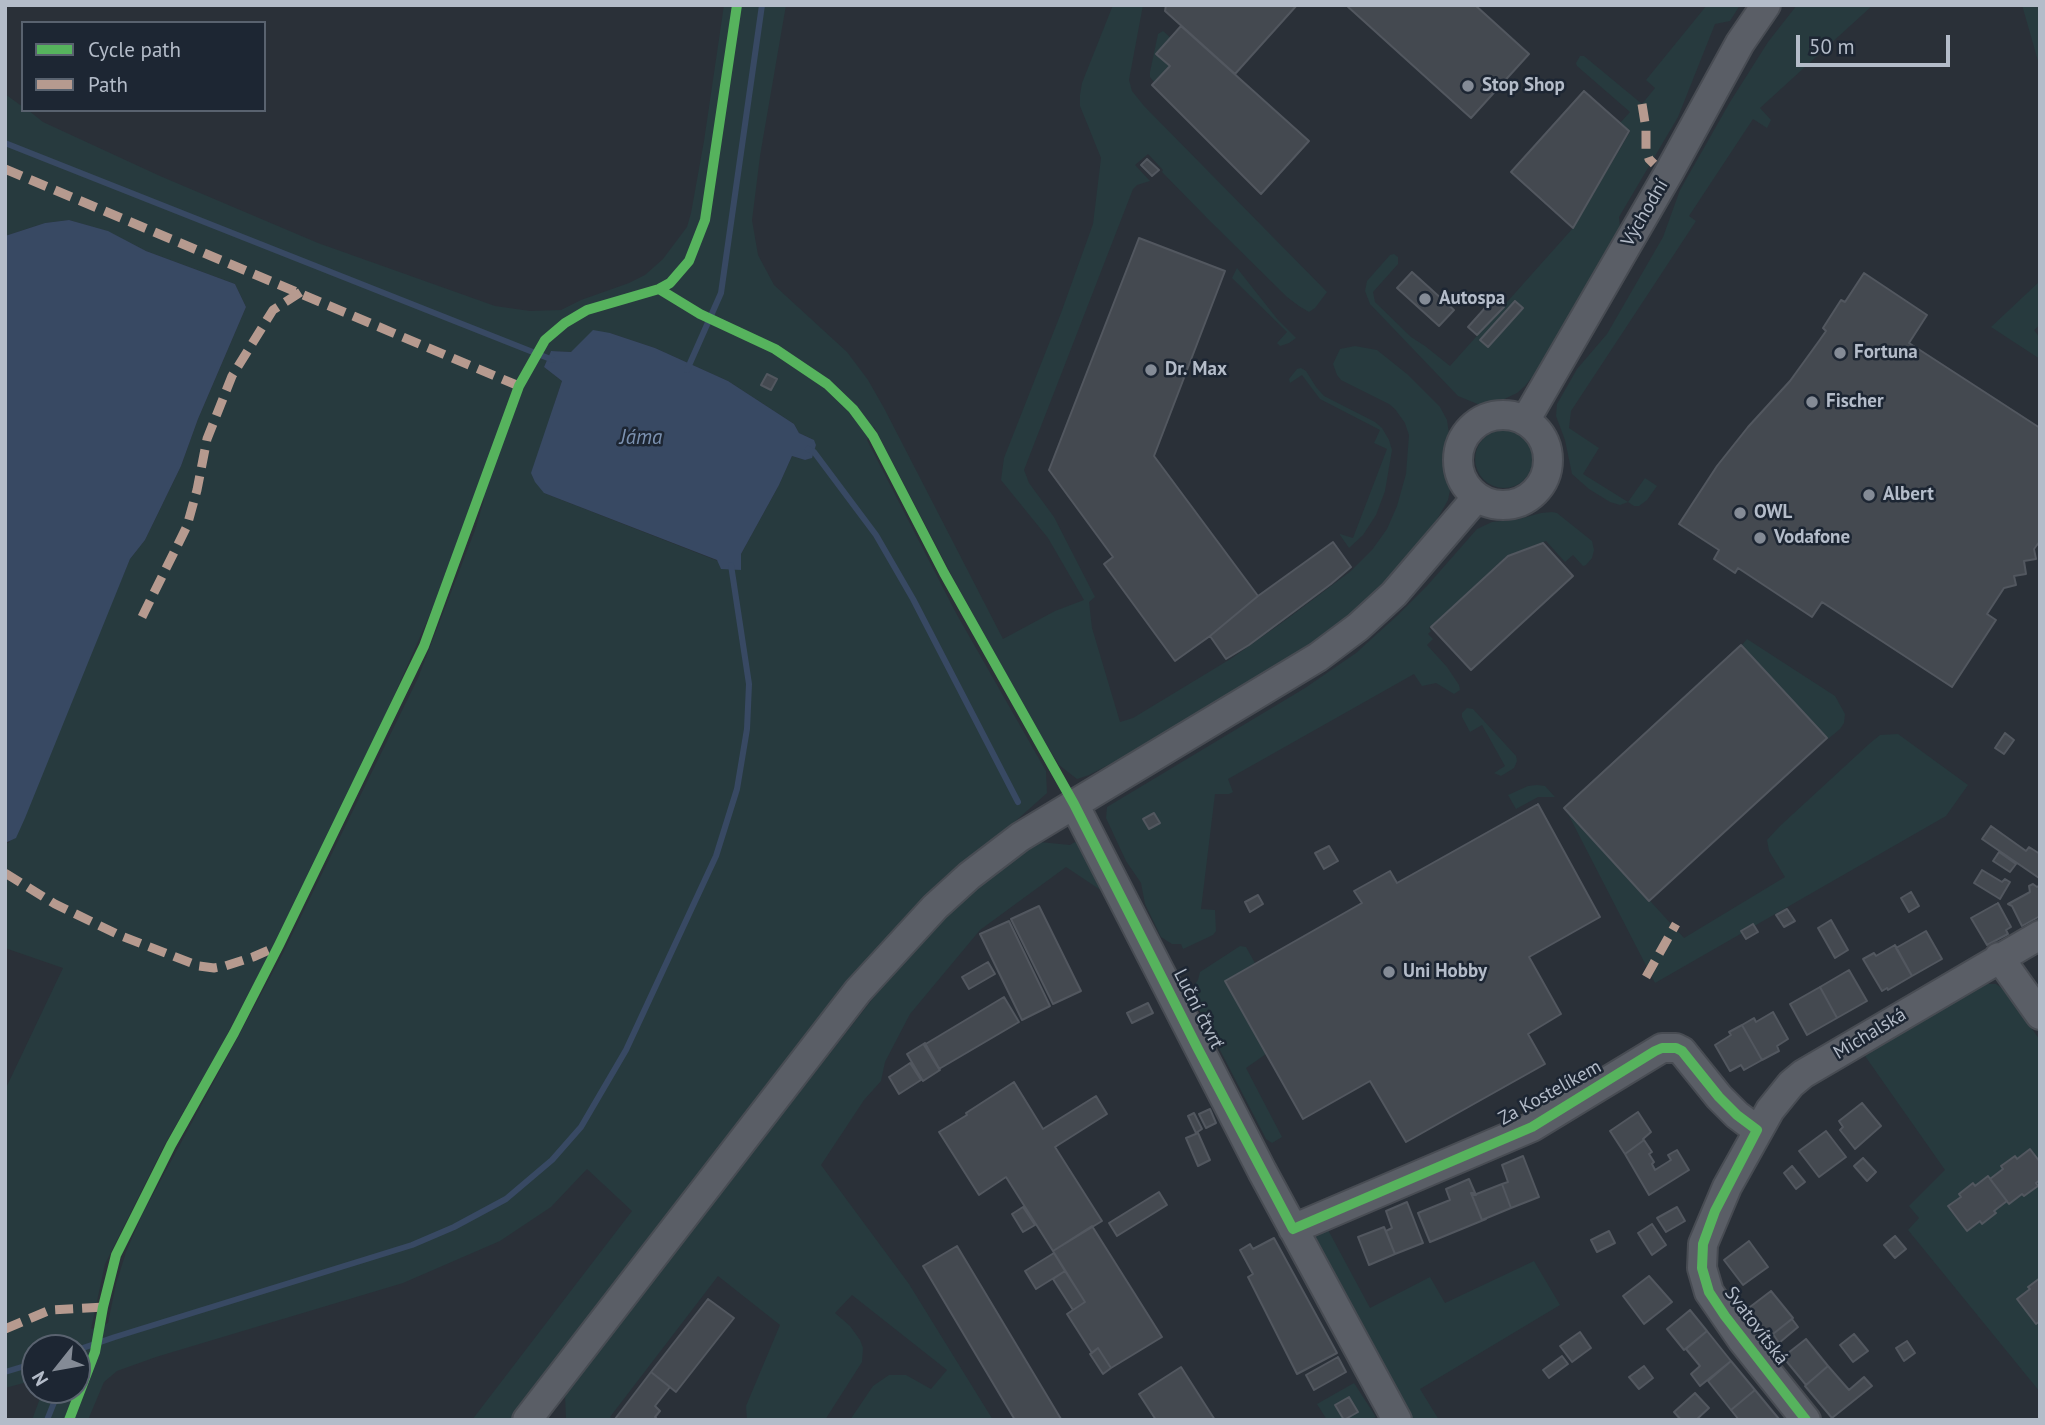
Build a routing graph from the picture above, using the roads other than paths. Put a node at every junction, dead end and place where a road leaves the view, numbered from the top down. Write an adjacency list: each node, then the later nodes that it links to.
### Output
1 (1766, 5): 2 (street, Východní)
2 (1525, 421): 3 (street); 3 (street)
3 (1478, 497): 4 (street)
4 (1074, 804): 9 (street, Luční čtvrť); 10 (street)
5 (2040, 935): 6 (street, Michalská)
6 (1999, 957): 7 (street); 8 (street, Michalská)
7 (2040, 1015)
8 (1758, 1130): 9 (street, Za Kostelíkem); 12 (street, Svatovítská)
9 (1293, 1229): 11 (street, Luční čtvrť)
10 (527, 1420)
11 (1397, 1420)
12 (1806, 1420)

